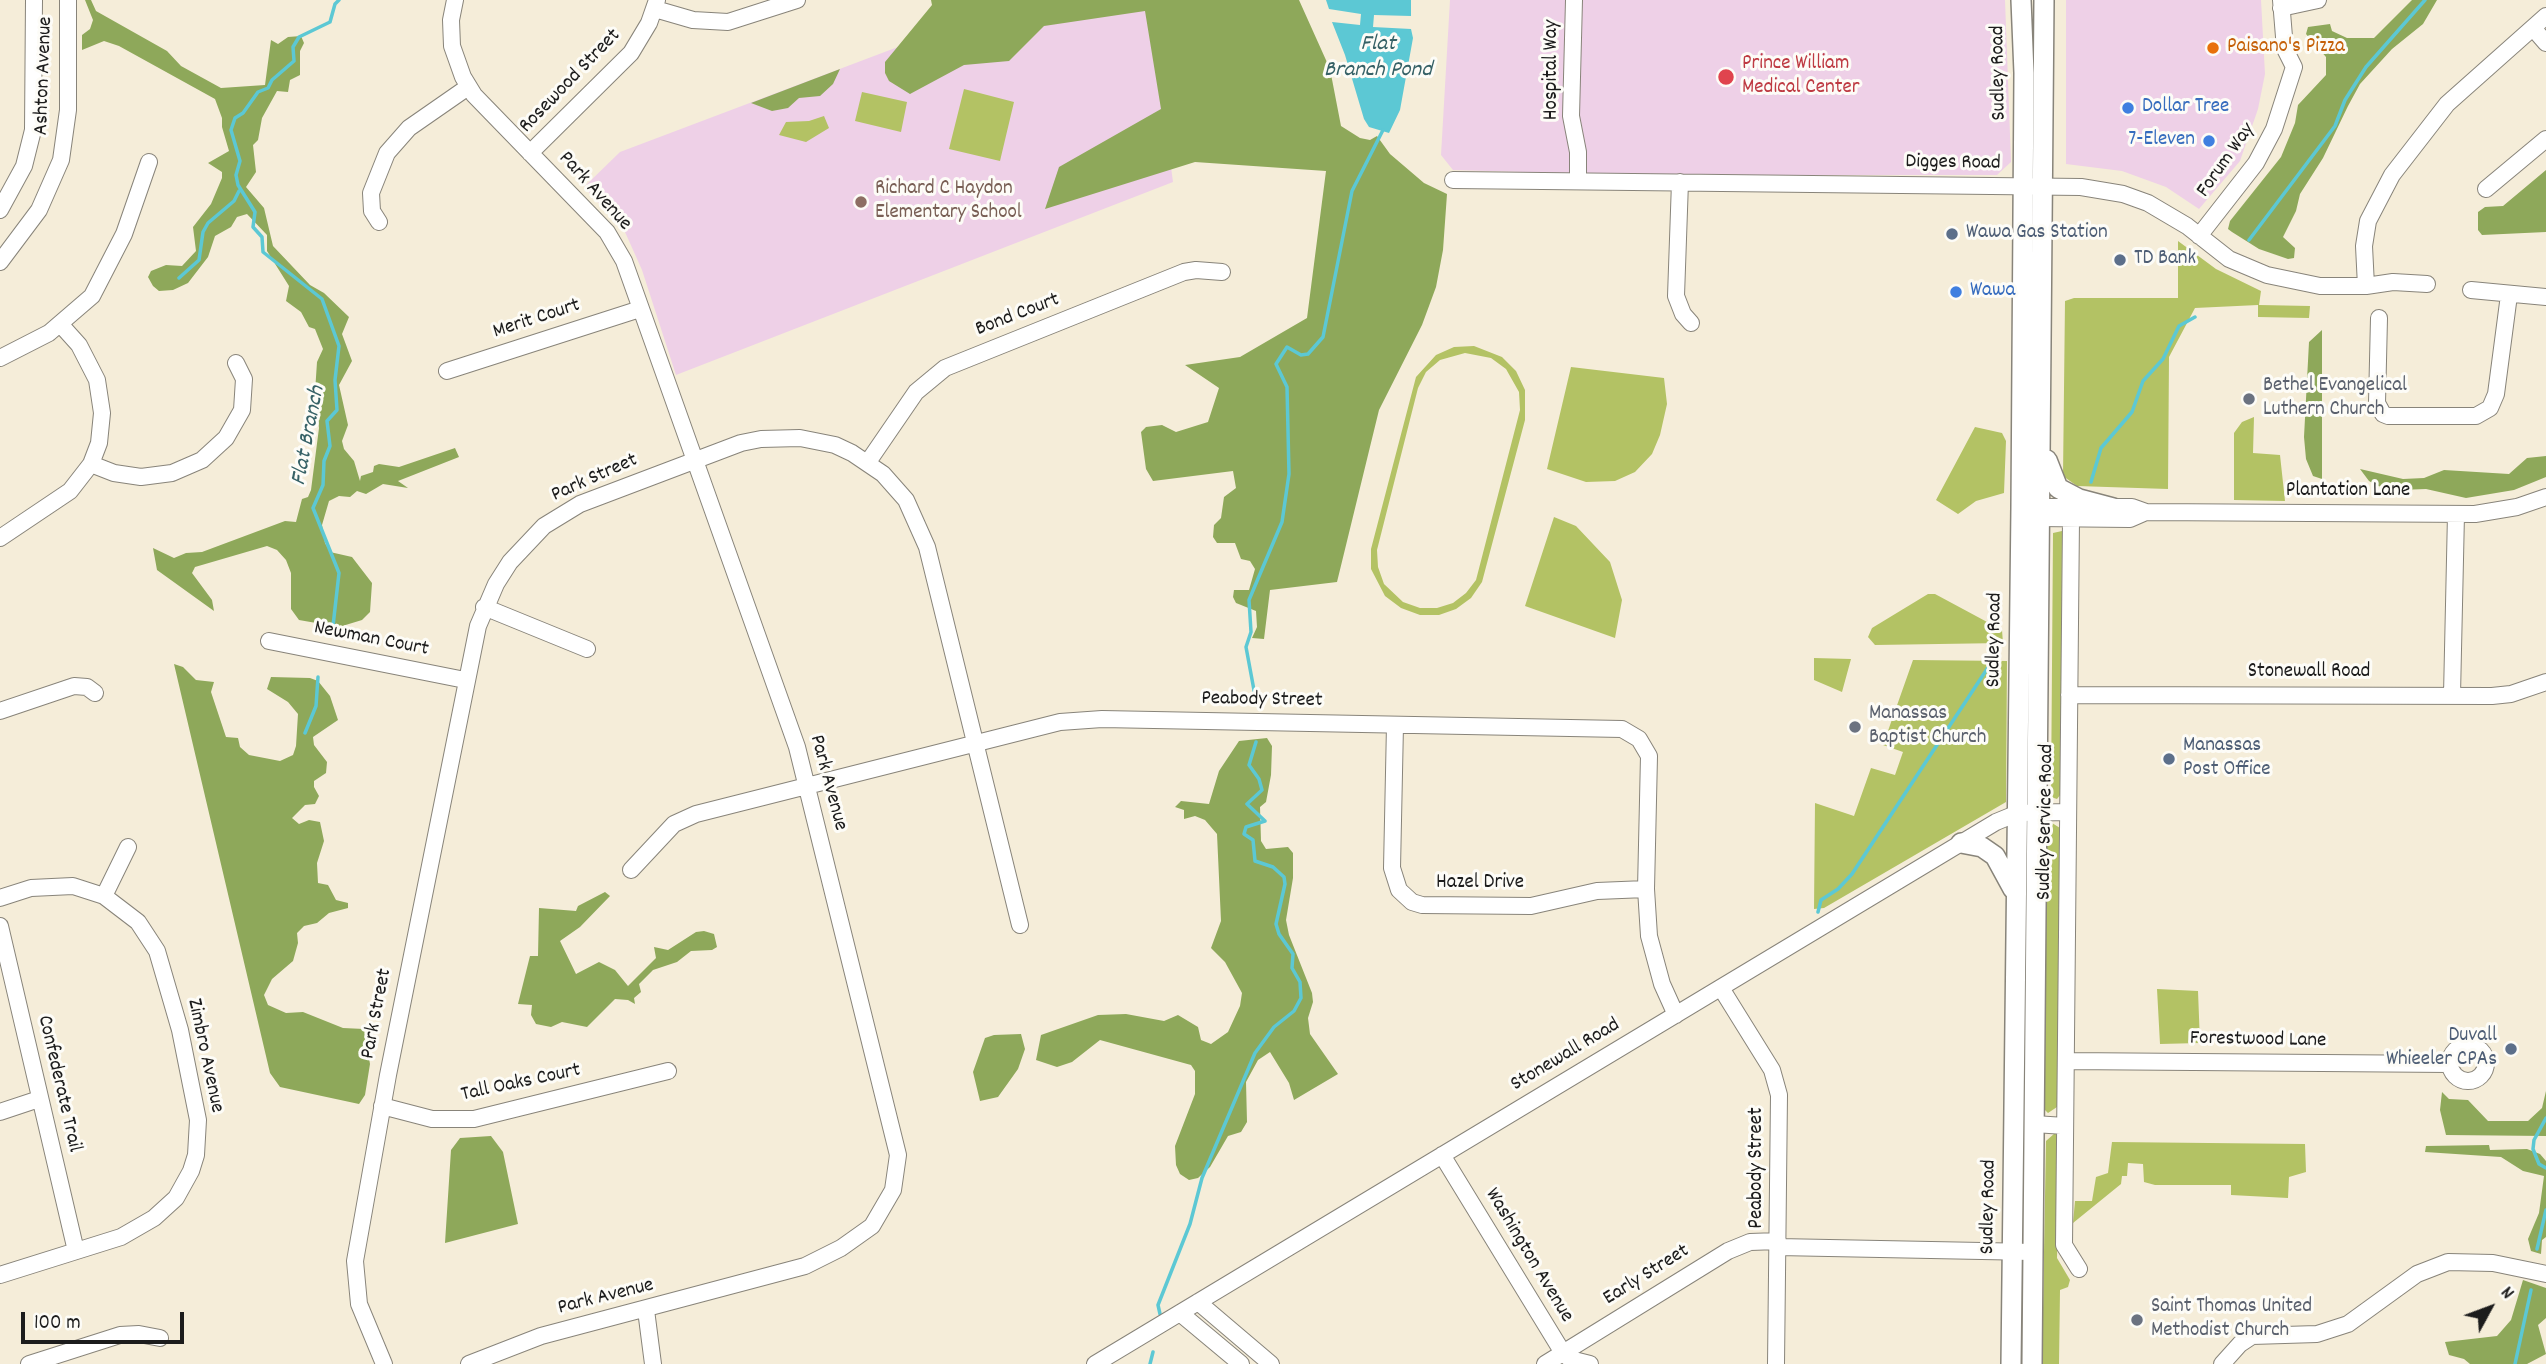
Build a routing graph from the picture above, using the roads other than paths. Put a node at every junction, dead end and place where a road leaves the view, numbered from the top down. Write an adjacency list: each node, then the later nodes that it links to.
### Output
1 (34, 0): 24 (street, Ashton Avenue)
2 (68, 0): 27 (street, Ashton Avenue)
3 (455, 0): 14 (street, Park Avenue)
4 (797, 0): 9 (street)
5 (1574, 0): 19 (street, Hospital Way)
6 (2021, 0): 21 (main road, Sudley Road)
7 (2044, 0): 22 (main road, Sudley Road)
8 (2318, 0): 10 (street)
9 (656, 4): 16 (street, Rosewood Street)
10 (2281, 4): 26 (street, Forum Way)
11 (2546, 16): 12 (street)
12 (2533, 28): 13 (street); 30 (street)
13 (2546, 43)
14 (468, 87): 16 (street, Park Avenue); 25 (street)
15 (2546, 139): 23 (street)
16 (530, 153): 34 (street, Park Avenue)
17 (149, 162): 37 (street)
18 (1453, 180): 19 (street, Digges Road)
19 (1578, 181): 20 (street, Digges Road)
20 (1681, 183): 21 (street, Digges Road); 36 (street)
21 (2023, 186): 22 (street, Digges Road); 48 (main road, Sudley Road)
22 (2044, 186): 26 (street, Digges Road); 41 (main road, Sudley Road)
23 (2486, 189)
24 (0, 210)
25 (379, 222)
26 (2199, 236): 30 (street, Digges Road)
27 (0, 262)
28 (1222, 272): 43 (street, Bond Court)
29 (2427, 284): 30 (street, Digges Road)
30 (2366, 286)
31 (2471, 290): 32 (street)
32 (2509, 295): 33 (street); 35 (street)
33 (2546, 297)
34 (640, 309): 40 (street, Merit Court); 42 (street, Park Avenue)
35 (2379, 318)
36 (1691, 323)
37 (61, 325): 38 (street); 44 (street)
38 (0, 358)
39 (236, 363): 44 (street)
40 (447, 371)
41 (2042, 438): 46 (main road); 48 (main road, Sudley Road)
42 (695, 460): 43 (street, Park Street); 52 (street, Park Street); 63 (street, Park Avenue)
43 (868, 462): 62 (street, Park Street)
44 (91, 464): 51 (street)
45 (2546, 497): 49 (street, Plantation Lane)
46 (2113, 508): 47 (street, Plantation Lane); 48 (street, Plantation Lane)
47 (2146, 512): 49 (street, Plantation Lane); 50 (street, Plantation Lane)
48 (2031, 513): 50 (street, Plantation Lane); 64 (main road, Sudley Road); 66 (main road, Sudley Road)
49 (2456, 514): 59 (street)
50 (2071, 519): 58 (street, Sudley Service Road)
51 (0, 538)
52 (484, 607): 54 (street); 55 (street, Park Street)
53 (269, 641): 55 (street, Newman Court)
54 (587, 649)
55 (465, 680): 82 (street, Park Street)
56 (2546, 682): 59 (street, Stonewall Road)
57 (95, 693): 60 (street)
58 (2069, 695): 59 (street, Stonewall Road); 65 (street, Sudley Service Road)
59 (2452, 695)
60 (0, 711)
61 (1395, 725): 62 (street, Peabody Street); 70 (street, Peabody Street); 70 (street, Hazel Drive)
62 (975, 743): 63 (street, Peabody Street); 74 (street, Park Street)
63 (807, 786): 69 (street, Peabody Street); 95 (street, Park Avenue)
64 (2038, 811): 65 (street, Stonewall Road); 66 (street, Stonewall Road); 84 (main road, Sudley Road)
65 (2068, 812): 78 (street, Sudley Service Road)
66 (2018, 813): 67 (street, Stonewall Road); 73 (main road, Sudley Road)
67 (1961, 843): 73 (main road); 76 (street, Stonewall Road)
68 (128, 847): 71 (street)
69 (631, 870)
70 (1646, 889): 77 (street, Peabody Street)
71 (104, 896): 72 (street, Zimbro Avenue); 88 (street, Zimbro Avenue)
72 (0, 898)
73 (2016, 903): 89 (main road, Sudley Road)
74 (1020, 925)
75 (0, 926): 81 (street, Confederate Trail)
76 (1721, 988): 77 (street, Stonewall Road); 87 (street, Peabody Street)
77 (1676, 1014): 86 (street, Stonewall Road)
78 (2066, 1061): 79 (street, Forestwood Lane); 85 (street, Sudley Service Road)
79 (2450, 1063)
80 (668, 1071): 82 (street, Tall Oaks Court)
81 (39, 1099): 83 (street); 88 (street, Confederate Trail)
82 (382, 1106): 102 (street, Park Street)
83 (0, 1112)
84 (2034, 1125): 85 (street); 90 (main road, Sudley Road)
85 (2065, 1126): 91 (street, Sudley Service Road)
86 (1442, 1155): 94 (street, Stonewall Road); 99 (street, Washington Avenue)
87 (1778, 1244): 89 (street, Early Street); 99 (street, Early Street); 109 (street, Peabody Street)
88 (76, 1251): 93 (street, Zimbro Avenue)
89 (2012, 1251): 90 (street, Early Street); 110 (main road, Sudley Road)
90 (2033, 1252): 111 (main road, Sudley Road)
91 (2079, 1269)
92 (2546, 1274): 98 (street)
93 (0, 1275)
94 (1198, 1302): 96 (street, Stonewall Road); 106 (street)
95 (646, 1310): 103 (street, Park Avenue); 104 (street)
96 (1180, 1313): 100 (street, Stonewall Road); 105 (street)
97 (160, 1338): 101 (street)
98 (2240, 1343): 112 (street); 113 (street)
99 (1563, 1353): 107 (street, Early Street); 108 (street, Washington Avenue)
100 (1104, 1362)
101 (29, 1364)
102 (384, 1364)
103 (469, 1364)
104 (653, 1364)
105 (1241, 1364)
106 (1271, 1364)
107 (1545, 1364)
108 (1590, 1364)
109 (1776, 1364)
110 (2011, 1364)
111 (2032, 1364)
112 (2222, 1364)
113 (2239, 1364)

